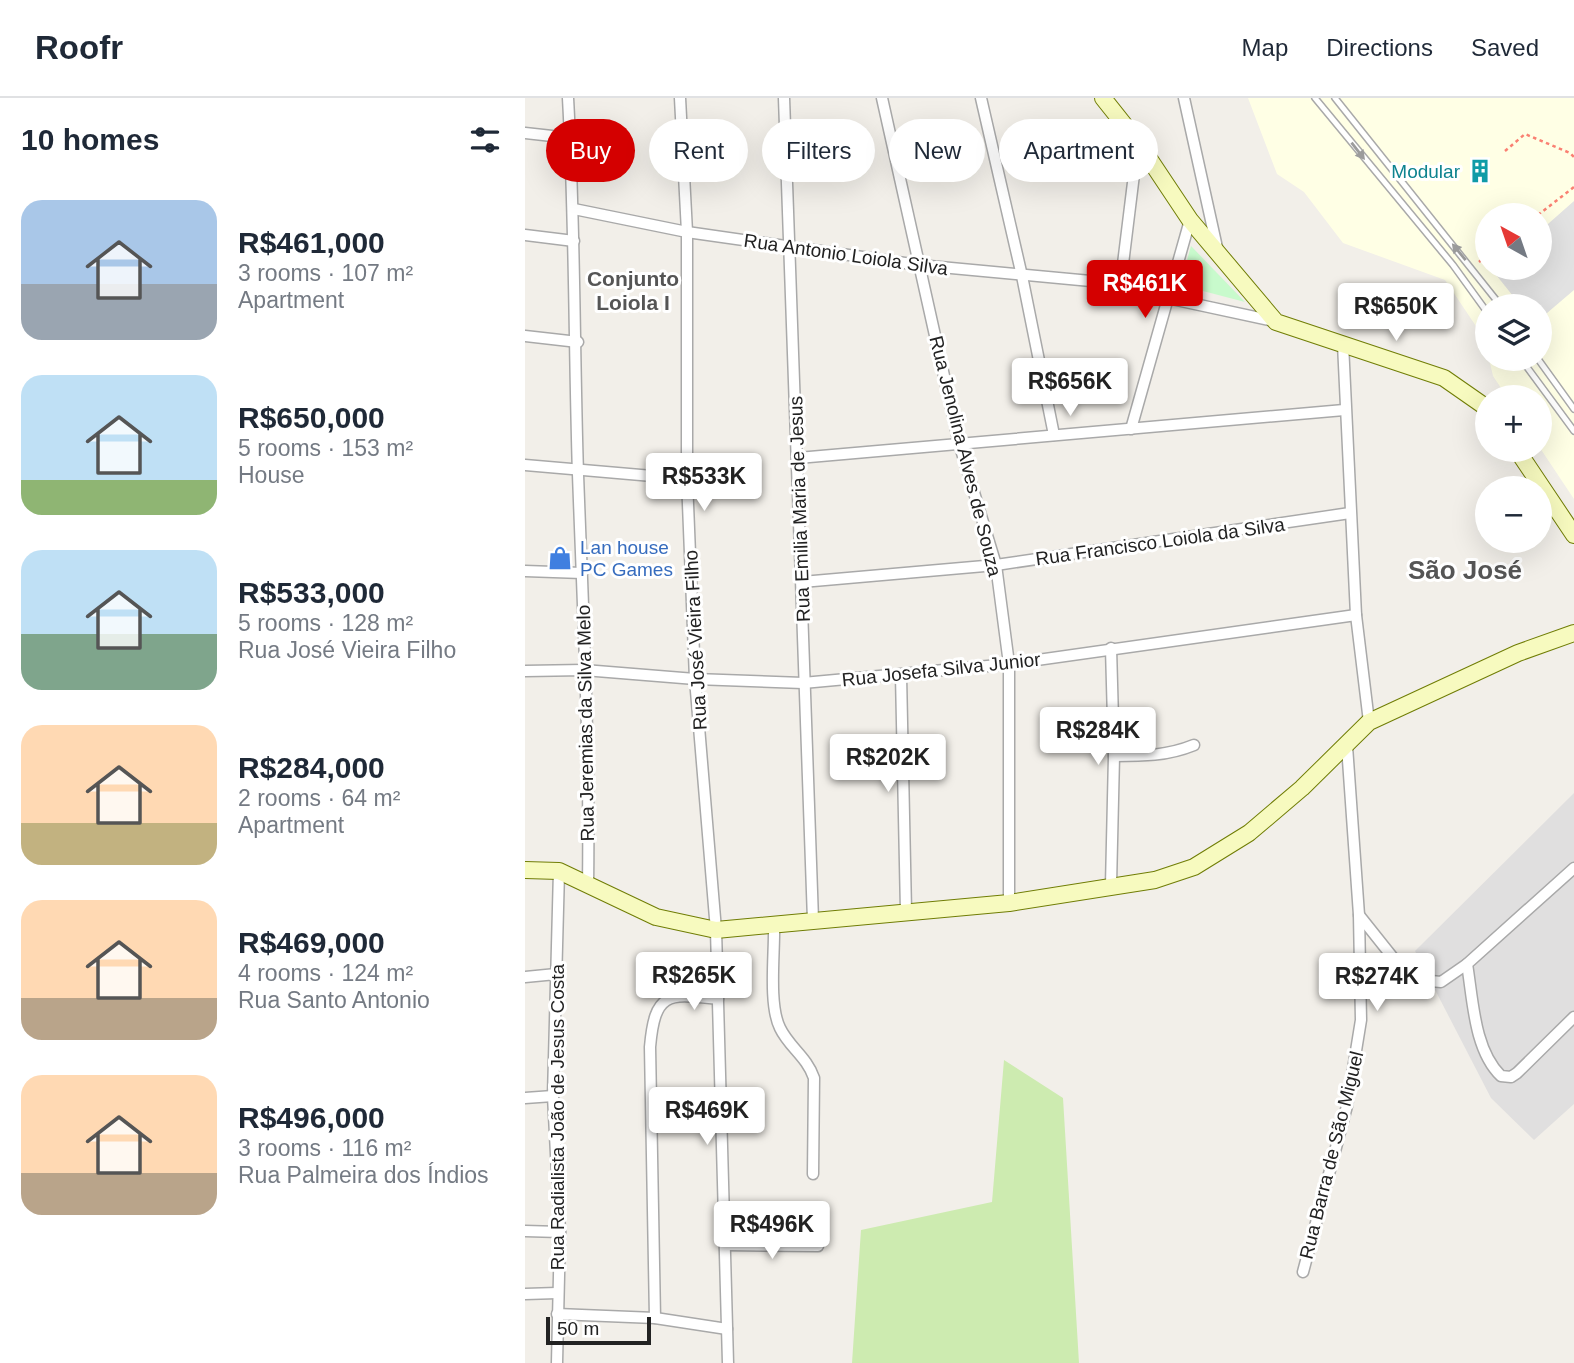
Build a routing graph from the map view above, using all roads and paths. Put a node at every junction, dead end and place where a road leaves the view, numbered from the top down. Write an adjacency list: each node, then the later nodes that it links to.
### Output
1 (568, 98): 10 (street, Rua Jeremias da Silva Melo)
2 (680, 98): 23 (street, Rua José Vieira Filho)
3 (784, 98): 26 (street, Rua Emilia Maria de Jesus)
4 (881, 98): 28 (street, Rua Jenolina Alves de Souza)
5 (981, 98): 29 (street)
6 (1103, 98): 11 (street)
7 (1184, 98): 27 (street)
8 (1315, 98): 31 (lane, one-way to 31)
9 (1335, 98): 30 (lane, one-way to 9)
10 (569, 119)
11 (1120, 119)
12 (525, 133): 13 (street)
13 (546, 135)
14 (1505, 151): 15 (path)
15 (1574, 157)
16 (1158, 171): 22 (street)
17 (572, 182): 21 (street, Rua Jeremias da Silva Melo)
18 (1133, 182): 29 (street, Rua Antonio Loiola Silva)
19 (1574, 187): 20 (path)
20 (1552, 204)
21 (574, 209): 23 (street, Rua Antonio Loiola Silva); 25 (street, Rua Jeremias da Silva Melo)
22 (1191, 220): 27 (street); 32 (street)
23 (687, 232): 26 (street, Rua Antonio Loiola Silva); 50 (street, Rua José Vieira Filho)
24 (525, 235): 25 (street)
25 (574, 241): 35 (street, Rua Jeremias da Silva Melo)
26 (791, 246): 28 (street, Rua Antonio Loiola Silva); 46 (street, Rua Emilia Maria de Jesus)
27 (1219, 254): 33 (street)
28 (919, 265): 29 (street, Rua Antonio Loiola Silva); 45 (street, Rua Jenolina Alves de Souza)
29 (1022, 276): 44 (street)
30 (1491, 294)
31 (1475, 295)
32 (1167, 298): 33 (street); 42 (street)
33 (1276, 322): 36 (street)
34 (525, 336): 35 (street)
35 (578, 342): 49 (street, Rua Jeremias da Silva Melo)
36 (1343, 344): 39 (street); 41 (street)
37 (1530, 371): 43 (lane)
38 (1547, 371): 40 (lane)
39 (1475, 400)
40 (1574, 409)
41 (1344, 410): 42 (street); 51 (street)
42 (1131, 429): 44 (street)
43 (1574, 431)
44 (1054, 435): 45 (street)
45 (959, 443): 46 (street); 53 (street, Rua Jenolina Alves de Souza)
46 (798, 458): 56 (street, Rua Emilia Maria de Jesus)
47 (1525, 462): 52 (street)
48 (525, 465): 49 (street)
49 (578, 470): 50 (street); 55 (street, Rua Jeremias da Silva Melo)
50 (687, 480): 64 (street, Rua José Vieira Filho)
51 (1350, 513): 53 (street, Rua Francisco Loiola da Silva); 57 (street)
52 (1574, 535)
53 (996, 565): 56 (street, Rua Francisco Loiola da Silva); 60 (street, Rua Jenolina Alves de Souza)
54 (525, 571): 55 (street)
55 (582, 573): 61 (street, Rua Jeremias da Silva Melo)
56 (802, 582): 65 (street, Rua Emilia Maria de Jesus)
57 (1356, 615): 59 (street, Rua Josefa Silva Junior); 66 (street)
58 (1574, 633): 66 (street)
59 (1111, 648): 60 (street, Rua Josefa Silva Junior); 69 (street)
60 (1009, 664): 63 (street, Rua Josefa Silva Junior); 75 (street, Rua Jenolina Alves de Souza)
61 (584, 670): 62 (street, Rua Josefa Silva Junior); 64 (street, Rua Josefa Silva Junior); 74 (street, Rua Jeremias da Silva Melo)
62 (525, 671)
63 (901, 676): 65 (street, Rua Josefa Silva Junior); 76 (street)
64 (695, 679): 65 (street, Rua Josefa Silva Junior); 80 (street, Rua José Vieira Filho)
65 (803, 683): 78 (street, Rua Emilia Maria de Jesus)
66 (1369, 722): 68 (street)
67 (1194, 745): 69 (street)
68 (1347, 746): 73 (street); 77 (street, Rua Barra de São Miguel)
69 (1114, 756): 73 (street)
70 (1574, 868): 81 (street)
71 (525, 870): 72 (street)
72 (559, 871): 74 (street); 82 (street, Rua Radialista João de Jesus Costa)
73 (1111, 885): 75 (street)
74 (588, 887): 80 (street)
75 (1009, 903): 76 (street)
76 (906, 911): 78 (street)
77 (1359, 915): 81 (street); 93 (street, Rua Barra de São Miguel)
78 (813, 920): 79 (street)
79 (774, 924): 80 (street); 88 (street)
80 (716, 930): 84 (street, Rua José Vieira Filho)
81 (1467, 964): 85 (street)
82 (556, 974): 83 (street); 86 (street, Rua Radialista João de Jesus Costa)
83 (525, 977)
84 (719, 999): 91 (street, Rua José Vieira Filho); 97 (street)
85 (1574, 1017)
86 (553, 1096): 87 (street); 90 (street, Rua Radialista João de Jesus Costa)
87 (525, 1098)
88 (813, 1174)
89 (525, 1231): 90 (street)
90 (561, 1232): 94 (street, Rua Radialista João de Jesus Costa)
91 (725, 1245): 92 (street); 98 (street, Rua José Vieira Filho)
92 (818, 1246)
93 (1303, 1272)
94 (557, 1293): 95 (street); 96 (street, Rua Radialista João de Jesus Costa)
95 (525, 1294)
96 (557, 1314): 97 (street); 99 (street, Rua Radialista João de Jesus Costa)
97 (655, 1318): 98 (street)
98 (727, 1329): 100 (street, Rua José Vieira Filho)
99 (557, 1363)
100 (728, 1363)

